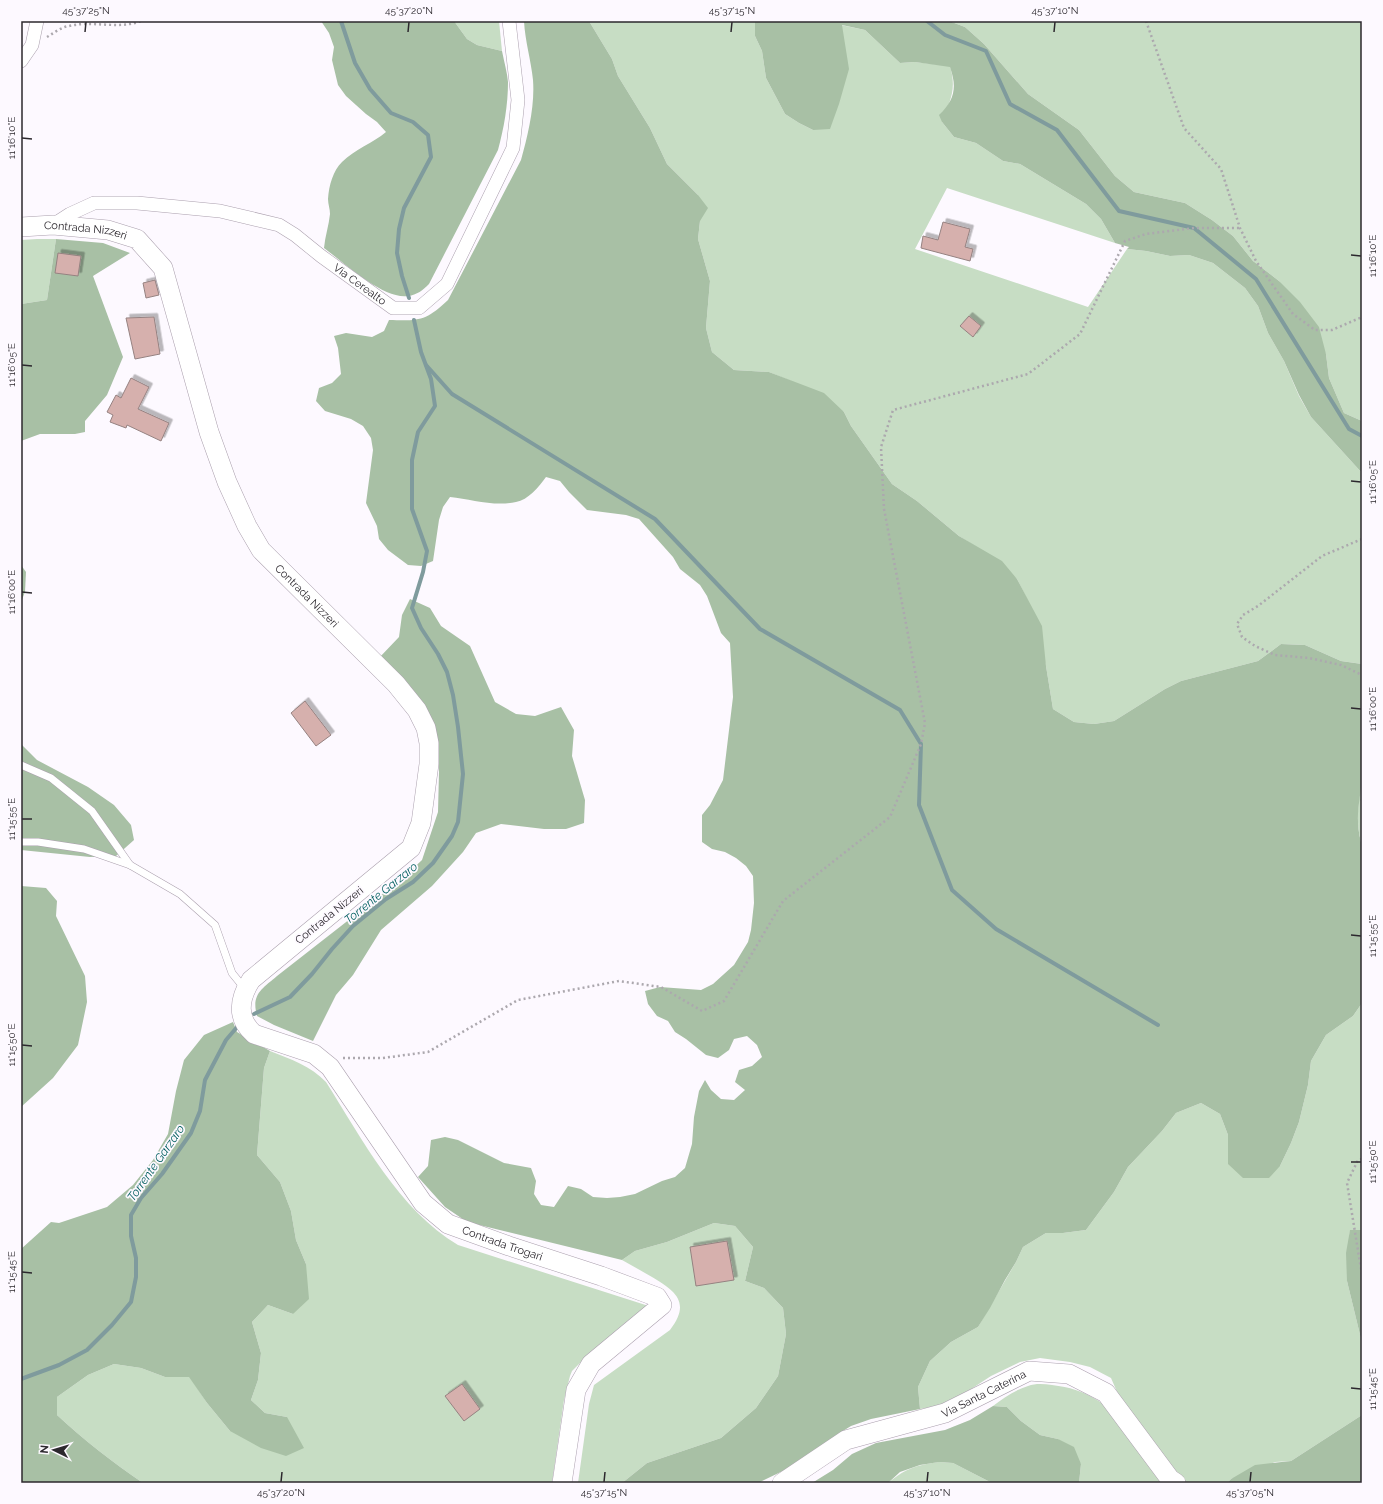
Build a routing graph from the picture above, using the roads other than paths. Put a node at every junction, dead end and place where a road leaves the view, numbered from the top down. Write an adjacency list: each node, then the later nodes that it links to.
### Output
1 (37, 21): 3 (street)
2 (509, 21): 4 (street, Via Cerealto)
3 (21, 61)
4 (53, 226): 5 (street, Contrada Nizzeri); 9 (street, Contrada Nizzeri)
5 (21, 227)
6 (21, 765): 8 (lane)
7 (21, 842): 8 (lane)
8 (130, 865): 9 (lane)
9 (245, 989): 10 (street, Contrada Trogari)
10 (562, 1483)
11 (782, 1483): 12 (street, Via Santa Caterina)
12 (1176, 1483)

